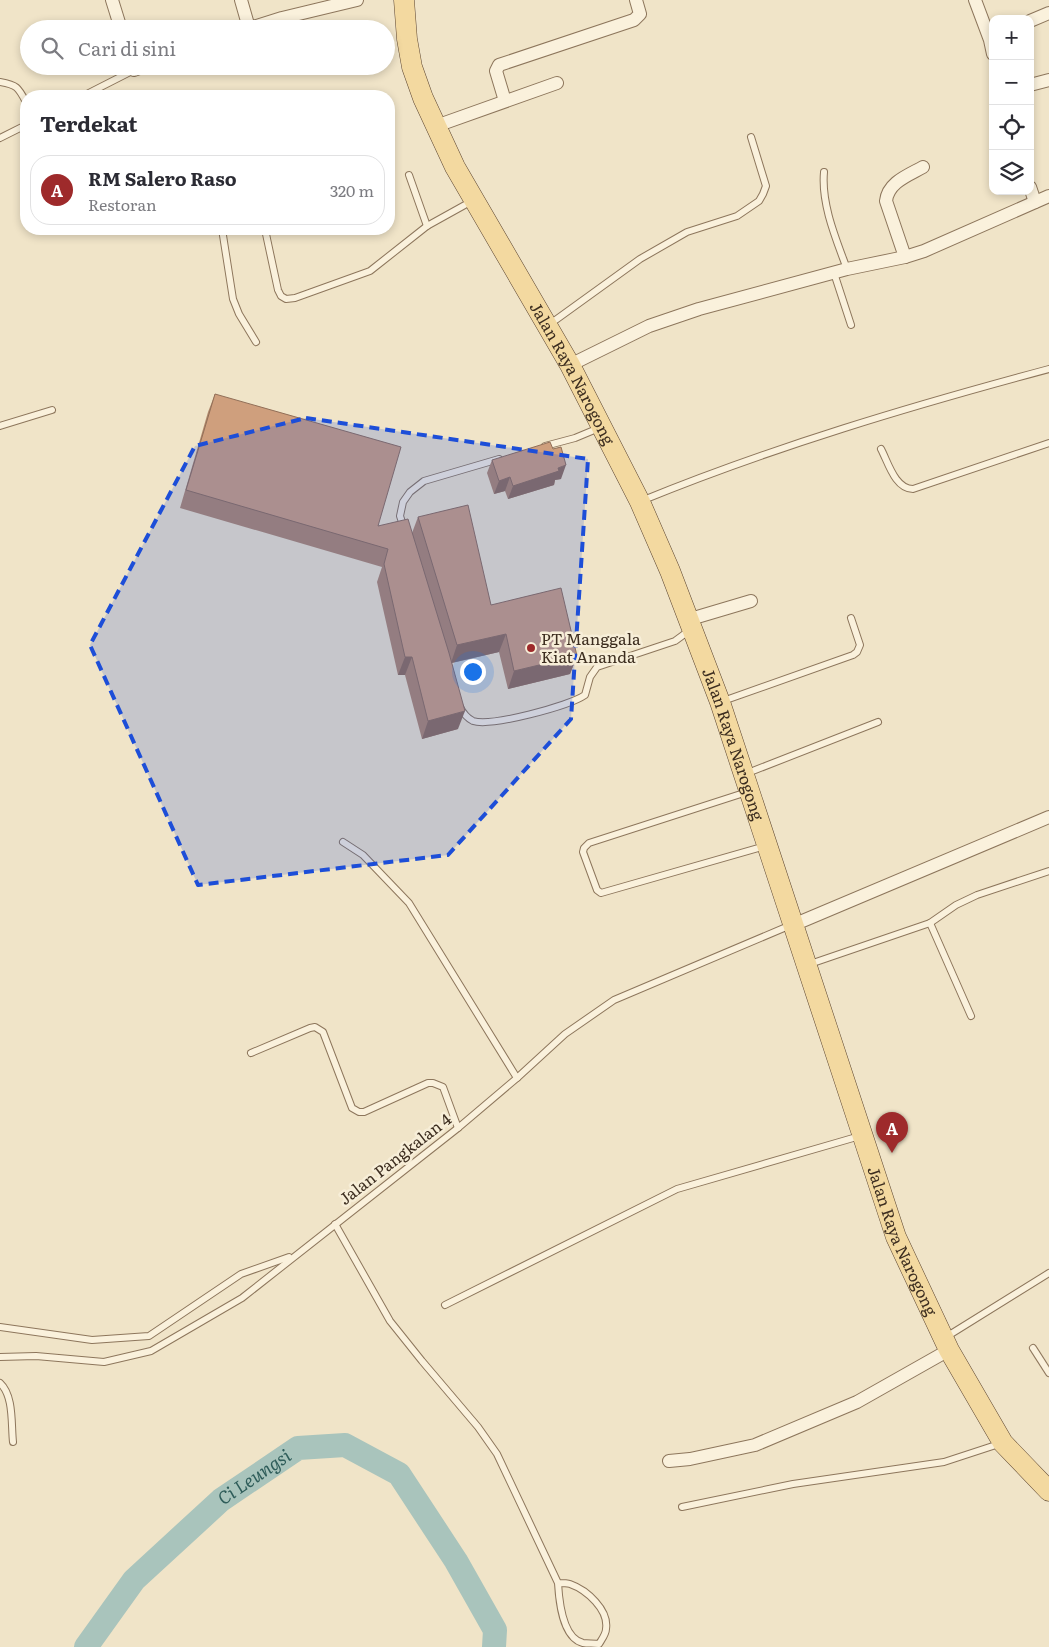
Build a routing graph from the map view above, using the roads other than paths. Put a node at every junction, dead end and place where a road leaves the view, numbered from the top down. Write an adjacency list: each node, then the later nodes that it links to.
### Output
1 (112, 0): 9 (street)
2 (241, 0): 10 (street)
3 (357, 0): 11 (street)
4 (404, 0): 21 (main road, Jalan Raya Narogong)
5 (636, 0): 20 (street)
6 (975, 0): 12 (street)
7 (1049, 13): 8 (street)
8 (1034, 19)
9 (118, 20)
10 (246, 20)
11 (279, 20)
12 (989, 32)
13 (124, 75): 18 (lane)
14 (1049, 80): 17 (street)
15 (0, 82): 19 (lane)
16 (557, 83): 20 (street)
17 (1034, 84)
18 (95, 90)
19 (20, 92)
20 (505, 102): 21 (street)
21 (436, 126): 30 (main road, Jalan Raya Narogong)
22 (20, 127): 24 (lane)
23 (752, 137): 38 (lane)
24 (0, 138)
25 (924, 167): 35 (street)
26 (824, 172): 36 (lane)
27 (409, 175): 32 (lane)
28 (1033, 195): 31 (street)
29 (1049, 196): 31 (street)
30 (473, 200): 32 (lane); 38 (main road, Jalan Raya Narogong)
31 (1035, 202): 35 (street)
32 (427, 226): 34 (lane)
33 (223, 235): 39 (lane)
34 (266, 235)
35 (905, 257): 36 (street)
36 (840, 271): 37 (lane); 40 (street)
37 (851, 325)
38 (548, 326): 40 (main road, Jalan Raya Narogong)
39 (256, 342)
40 (570, 365): 44 (main road, Jalan Raya Narogong)
41 (1049, 369): 49 (lane)
42 (52, 410): 43 (lane)
43 (0, 426)
44 (602, 426): 46 (lane); 49 (main road, Jalan Raya Narogong)
45 (1049, 443): 47 (lane)
46 (539, 448)
47 (881, 449)
48 (503, 458): 50 (lane)
49 (640, 502): 53 (main road, Jalan Raya Narogong)
50 (406, 535)
51 (751, 601): 53 (street)
52 (851, 618): 55 (lane)
53 (690, 625): 54 (lane); 55 (main road, Jalan Raya Narogong)
54 (456, 697)
55 (720, 702): 57 (main road, Jalan Raya Narogong)
56 (878, 722): 57 (lane)
57 (746, 783): 60 (main road, Jalan Raya Narogong); 60 (lane)
58 (1049, 817): 63 (street)
59 (343, 842): 67 (lane)
60 (767, 846): 63 (main road, Jalan Raya Narogong)
61 (1049, 871): 62 (lane)
62 (930, 923): 64 (lane); 65 (lane)
63 (792, 925): 64 (main road, Jalan Raya Narogong); 67 (lane, Jalan Pangkalan 4)
64 (806, 965): 69 (main road, Jalan Raya Narogong)
65 (971, 1016)
66 (251, 1053): 68 (lane)
67 (517, 1078): 68 (lane, Jalan Pangkalan 4)
68 (458, 1128): 70 (lane, Jalan Pangkalan 4)
69 (861, 1135): 73 (lane); 75 (main road, Jalan Raya Narogong)
70 (336, 1224): 71 (lane, Jalan Pangkalan 4); 85 (lane)
71 (295, 1255): 74 (lane); 77 (lane, Jalan Pangkalan 4)
72 (1049, 1273): 75 (lane)
73 (445, 1305)
74 (0, 1327)
75 (946, 1344): 81 (main road, Jalan Raya Narogong); 82 (street)
76 (1033, 1348): 78 (lane)
77 (0, 1357)
78 (1049, 1373)
79 (0, 1383): 80 (lane)
80 (12, 1442)
81 (1003, 1442): 83 (main road, Jalan Raya Narogong); 84 (lane)
82 (669, 1461)
83 (1047, 1486)
84 (682, 1506)
85 (558, 1583): 85 (lane)

